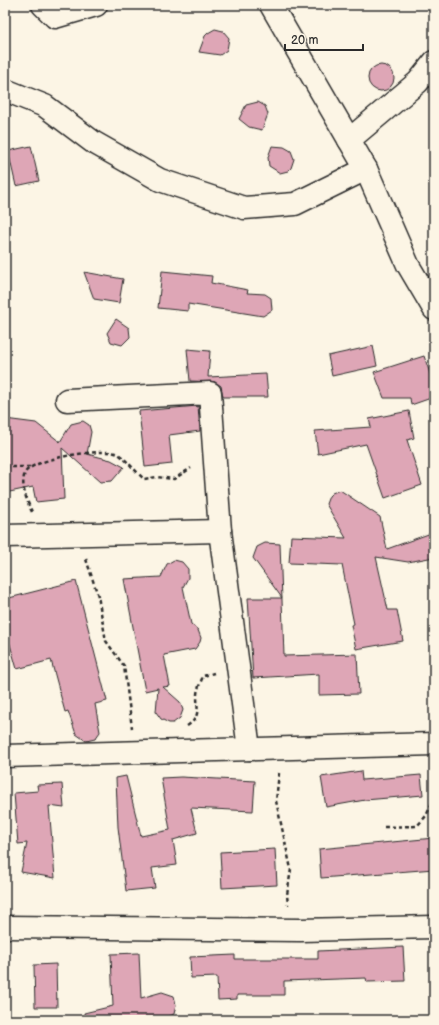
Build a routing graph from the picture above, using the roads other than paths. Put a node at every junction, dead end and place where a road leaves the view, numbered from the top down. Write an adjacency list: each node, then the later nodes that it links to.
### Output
1 (43, 5): 2 (street)
2 (96, 5)
3 (271, 5): 6 (street)
4 (434, 62): 6 (street)
5 (5, 90): 7 (street)
6 (349, 140): 7 (street)
7 (366, 169): 8 (street)
8 (434, 309)
9 (67, 400): 10 (street)
10 (220, 531): 11 (street); 13 (street)
11 (5, 536)
12 (434, 744): 13 (street)
13 (249, 749): 14 (street)
14 (5, 756)
15 (5, 927): 16 (street)
16 (434, 927)

